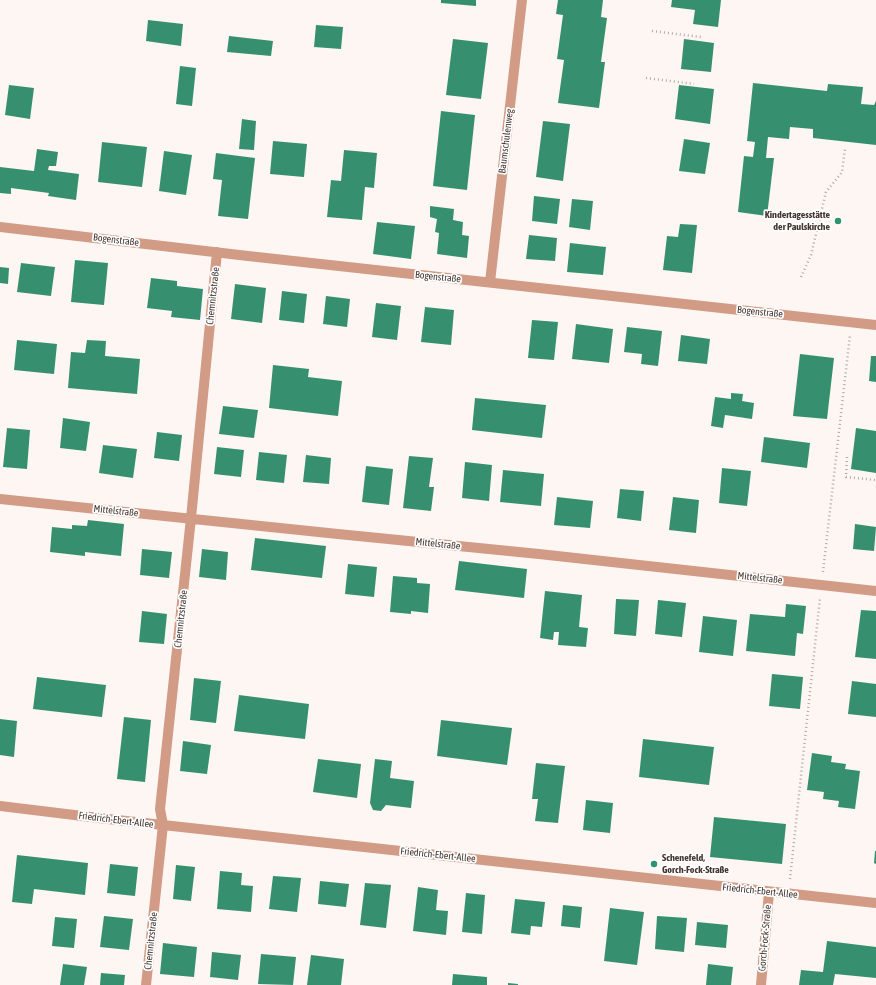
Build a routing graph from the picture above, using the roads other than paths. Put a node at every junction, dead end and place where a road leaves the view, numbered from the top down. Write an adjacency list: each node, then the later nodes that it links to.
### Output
1 (522, 0): 4 (street, Baumschulenweg)
2 (0, 227): 3 (street, Bogenstraße)
3 (217, 252): 4 (street, Bogenstraße); 7 (street, Chemnitzstraße)
4 (490, 282): 5 (street, Bogenstraße)
5 (876, 325)
6 (0, 499): 7 (street, Mittelstraße)
7 (191, 518): 8 (street, Mittelstraße); 10 (street, Chemnitzstraße)
8 (876, 591)
9 (0, 806): 10 (street, Friedrich-Ebert-Allee)
10 (163, 825): 11 (street, Friedrich-Ebert-Allee); 13 (street, Chemnitzstraße)
11 (768, 892): 12 (street, Friedrich-Ebert-Allee); 14 (street, Gorch-Fock-Straße)
12 (876, 903)
13 (146, 985)
14 (761, 985)

